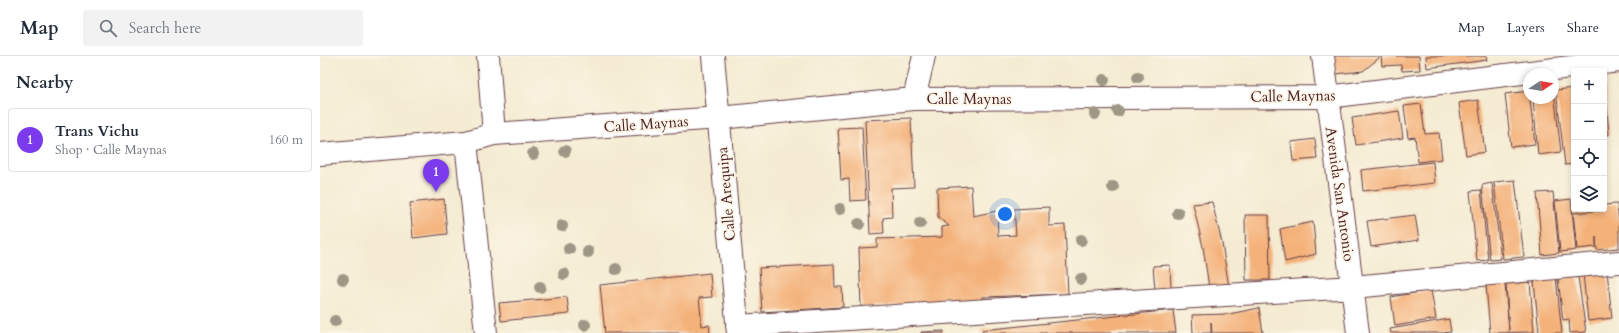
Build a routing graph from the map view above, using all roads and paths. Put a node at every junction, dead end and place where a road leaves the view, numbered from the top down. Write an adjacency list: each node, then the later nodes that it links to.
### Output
1 (488, 56): 9 (street)
2 (713, 56): 8 (street, Calle Arequipa)
3 (924, 56): 7 (street)
4 (1322, 56): 6 (street, Avenida San Antonio)
5 (1619, 61): 6 (street, Calle Maynas)
6 (1327, 97): 7 (street, Calle Maynas); 13 (street, Avenida San Antonio)
7 (914, 99): 8 (street, Calle Maynas)
8 (719, 118): 9 (street, Calle Maynas); 14 (street, Calle Arequipa)
9 (494, 134): 10 (street, Calle Maynas)
10 (466, 142): 11 (street, Calle Maynas); 15 (street)
11 (320, 154)
12 (1619, 262): 13 (street)
13 (1353, 287): 14 (street); 16 (street, Avenida San Antonio)
14 (738, 330)
15 (486, 333)
16 (1358, 333)

